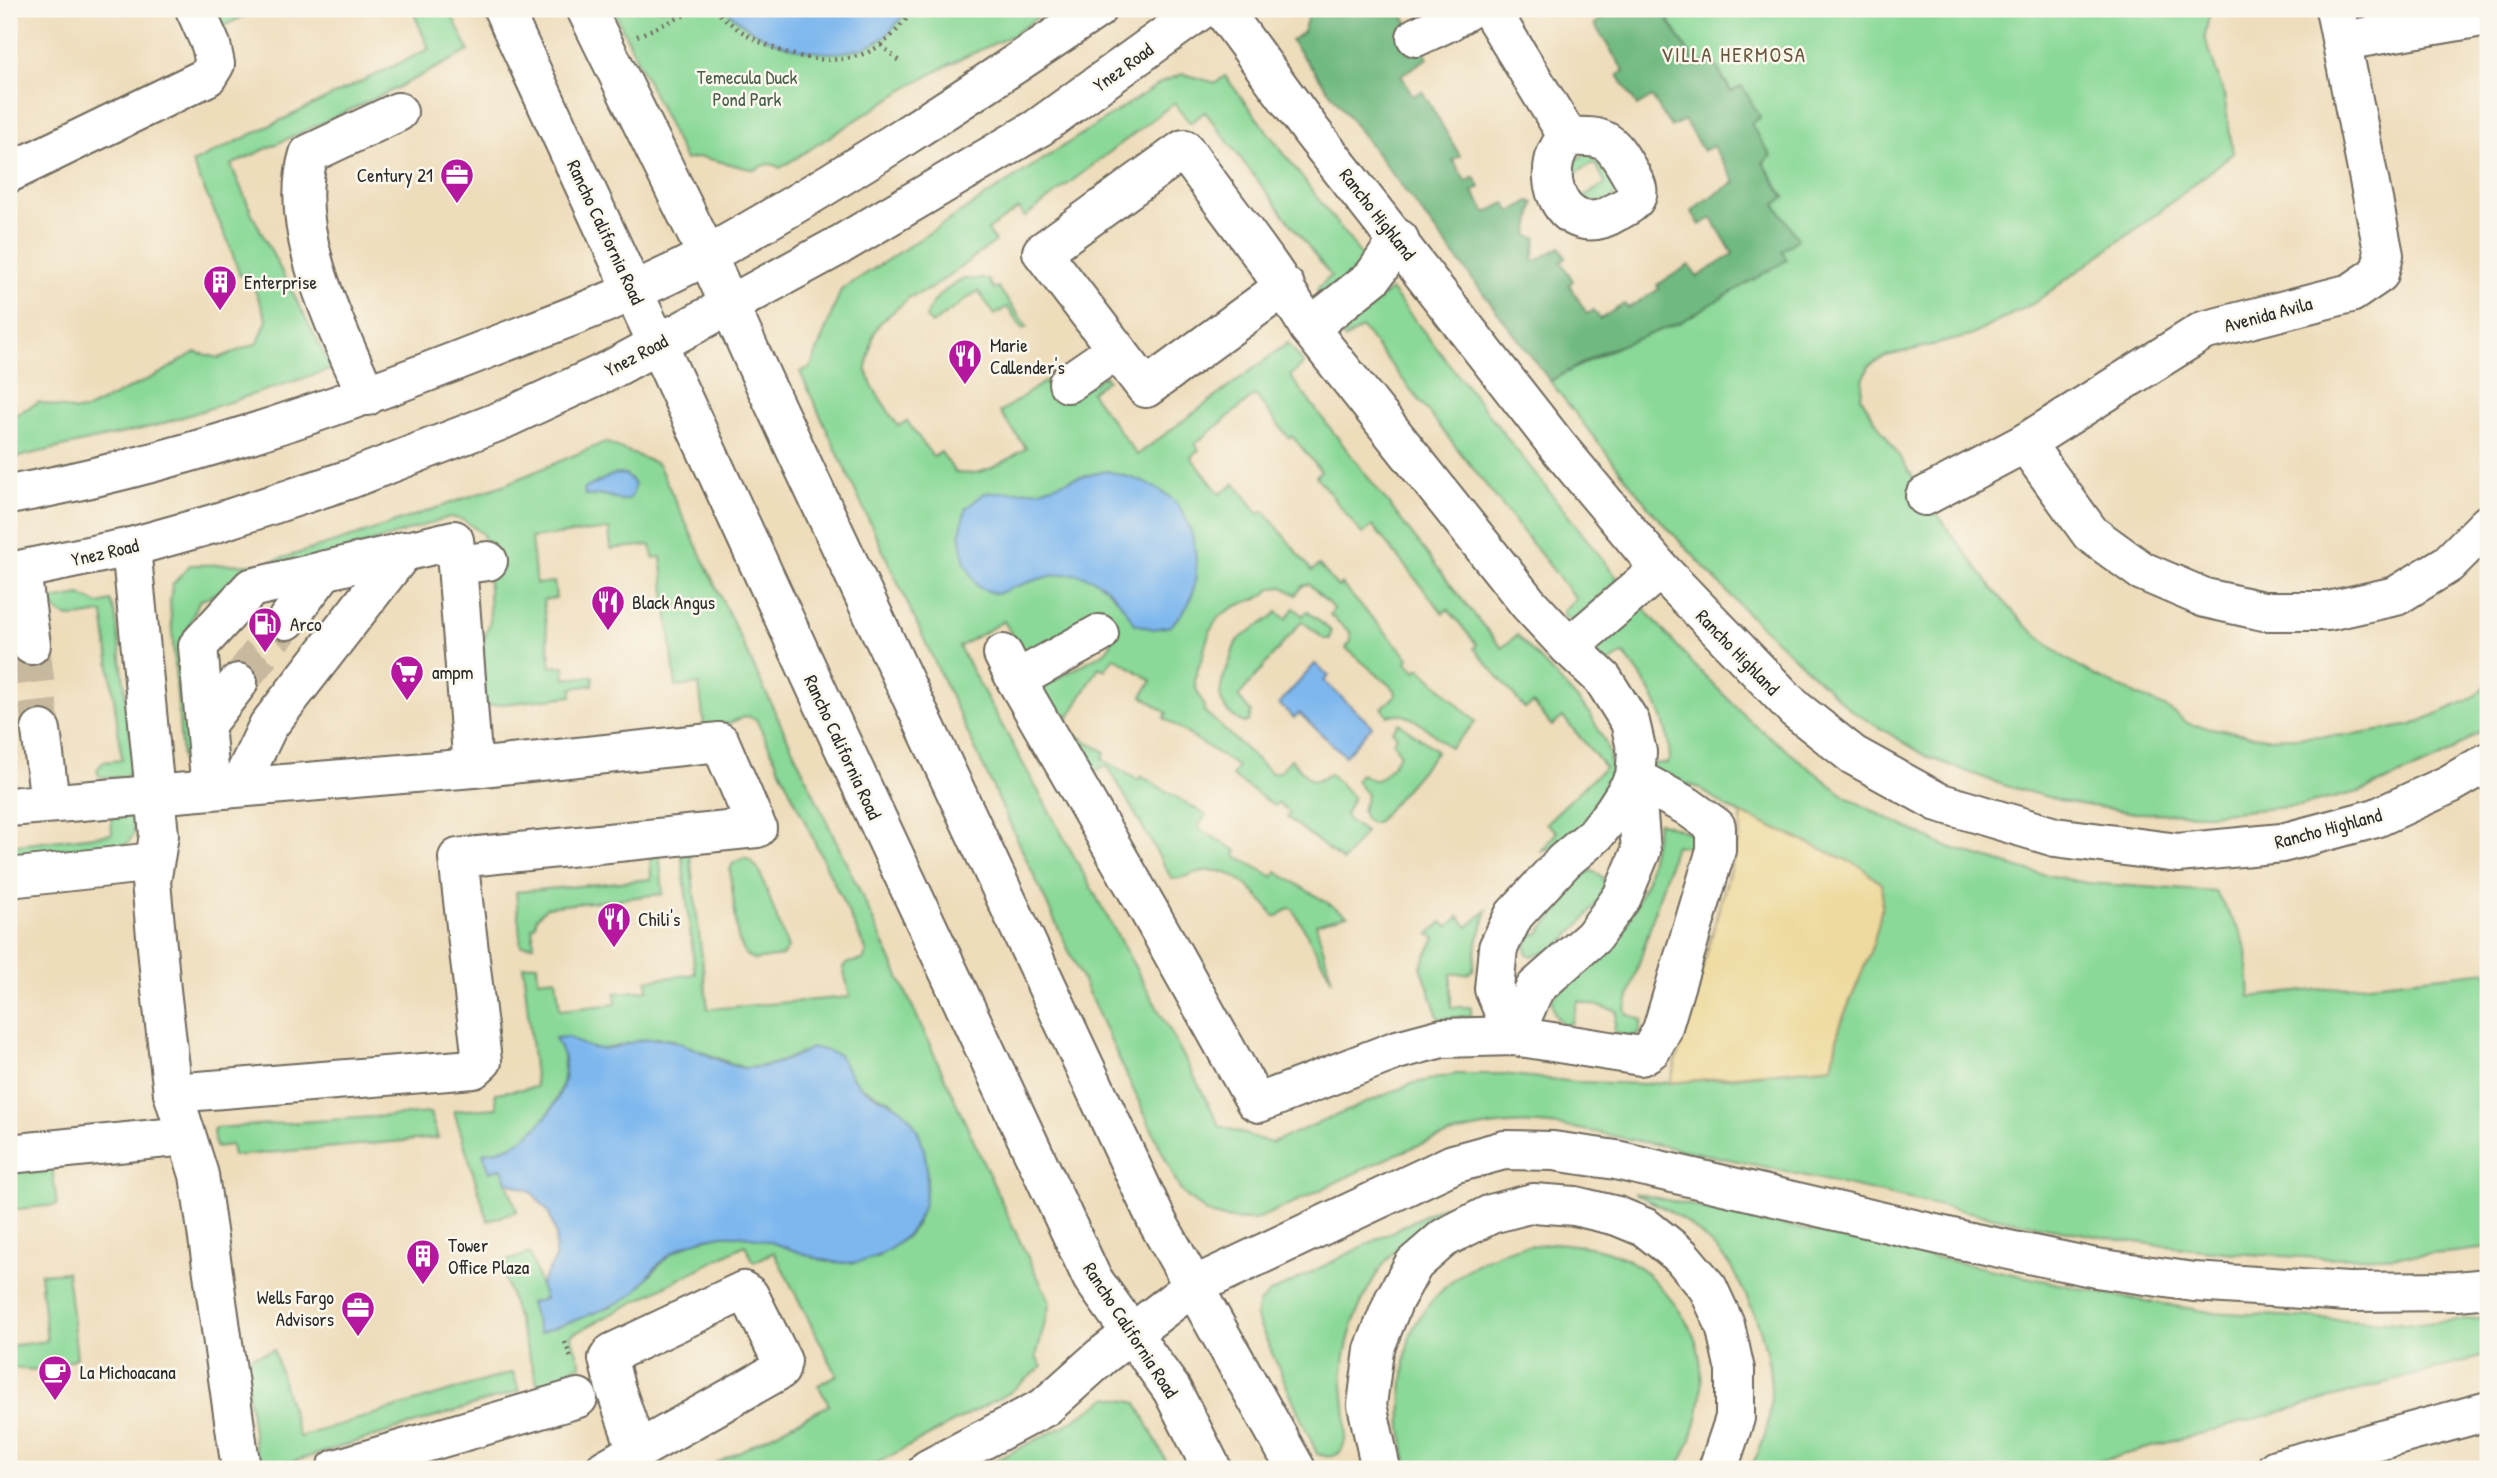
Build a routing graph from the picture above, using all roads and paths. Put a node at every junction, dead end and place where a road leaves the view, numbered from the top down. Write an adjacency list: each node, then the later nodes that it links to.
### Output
1 (195, 9): 20 (main road)
2 (503, 9): 24 (main road, Rancho California Road)
3 (586, 9): 22 (main road)
4 (699, 9): 15 (path)
5 (715, 9): 16 (path)
6 (915, 9): 16 (path)
7 (1097, 9): 22 (main road)
8 (1202, 9): 25 (main road, Ynez Road)
9 (1222, 9): 21 (main road, Rancho Highland)
10 (1469, 9): 14 (main road)
11 (1490, 9): 19 (main road)
12 (2488, 16): 13 (main road)
13 (2339, 25): 31 (main road, Avenida Avila)
14 (1416, 37)
15 (633, 38)
16 (881, 45): 17 (path)
17 (900, 62)
18 (398, 112): 30 (main road)
19 (1568, 136)
20 (9, 173)
21 (1399, 239): 26 (main road); 37 (main road, Rancho Highland)
22 (707, 255): 24 (main road); 25 (main road)
23 (1285, 286): 26 (main road); 28 (main road); 28 (main road)
24 (633, 290): 27 (main road, Rancho California Road); 30 (main road)
25 (728, 305): 27 (main road, Ynez Road); 60 (main road)
26 (1309, 328): 43 (main road)
27 (656, 345): 35 (main road, Ynez Road); 62 (main road, Rancho California Road)
28 (1116, 350): 29 (main road)
29 (1068, 383)
30 (367, 396): 32 (main road)
31 (2025, 443): 33 (main road, Avenida Avila); 34 (main road)
32 (9, 495)
33 (1925, 496)
34 (2488, 524)
35 (131, 547): 39 (main road, Ynez Road); 51 (main road)
36 (404, 551): 38 (main road); 48 (main road); 50 (main road)
37 (1660, 569): 43 (main road); 47 (main road, Rancho Highland)
38 (325, 570): 40 (main road); 45 (main road)
39 (15, 571): 42 (main road)
40 (287, 620)
41 (1099, 634): 56 (main road)
42 (29, 635)
43 (1569, 648): 49 (main road)
44 (238, 683): 45 (main road)
45 (205, 725): 50 (main road)
46 (41, 730): 52 (main road)
47 (2488, 762)
48 (473, 768): 50 (main road); 57 (main road)
49 (1635, 778): 56 (main road); 56 (main road); 56 (main road)
50 (225, 788): 51 (main road)
51 (156, 793): 52 (main road); 54 (main road)
52 (50, 803): 53 (main road)
53 (9, 807)
54 (154, 862): 55 (main road); 57 (main road)
55 (9, 877)
56 (1514, 1036)
57 (173, 1093): 58 (main road)
58 (186, 1136): 59 (main road); 67 (main road)
59 (9, 1154)
60 (1192, 1287): 61 (main road); 62 (main road); 71 (main road)
61 (2488, 1288)
62 (1132, 1333): 69 (main road); 70 (main road, Rancho California Road)
63 (565, 1342): 64 (path)
64 (576, 1383): 68 (main road)
65 (2488, 1411): 74 (main road)
66 (621, 1460): 66 (main road)
67 (241, 1469)
68 (336, 1469)
69 (928, 1469)
70 (1212, 1469)
71 (1296, 1469)
72 (1381, 1469): 73 (main road)
73 (1717, 1469)
74 (2276, 1469)

